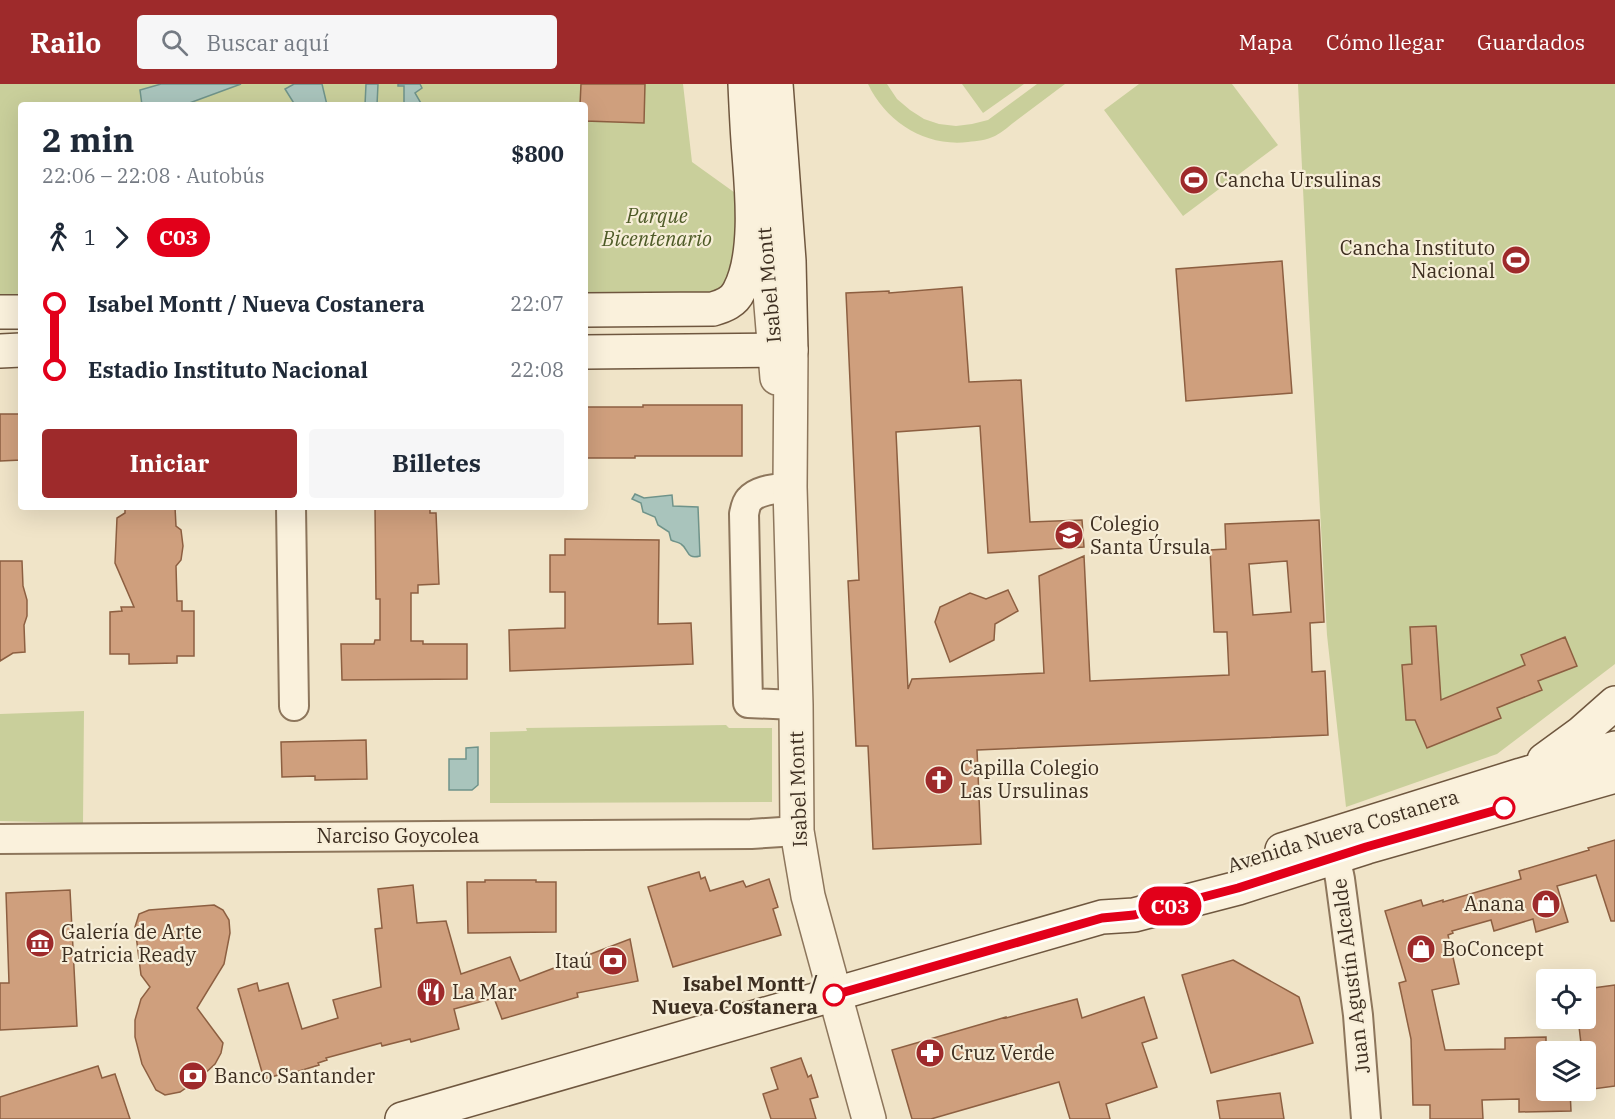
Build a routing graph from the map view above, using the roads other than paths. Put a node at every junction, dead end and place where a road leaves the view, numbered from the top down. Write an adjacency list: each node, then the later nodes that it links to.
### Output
1 (745, 84): 3 (main road, Isabel Montt)
2 (776, 84): 8 (main road, Isabel Montt)
3 (752, 180): 4 (main road); 8 (main road, Isabel Montt)
4 (588, 310)
5 (0, 312): 6 (main road)
6 (18, 312)
7 (18, 350): 9 (main road)
8 (783, 350): 10 (main road); 11 (main road, Isabel Montt)
9 (0, 351)
10 (588, 352)
11 (790, 487): 14 (main road, Isabel Montt); 14 (street)
12 (291, 510): 15 (street)
13 (1615, 703): 17 (main road, Avenida Nueva Costanera)
14 (796, 705): 19 (main road, Isabel Montt)
15 (294, 706)
16 (1615, 748): 17 (main road, Avenida Nueva Costanera)
17 (1521, 775): 21 (main road, Avenida Nueva Costanera)
18 (1609, 775): 21 (main road, Avenida Nueva Costanera)
19 (797, 831): 20 (street, Narciso Goycolea); 22 (main road, Isabel Montt)
20 (0, 839)
21 (1333, 846): 22 (main road, Avenida Nueva Costanera); 25 (street, Juan Agustín Alcalde)
22 (834, 995): 23 (main road, Avenida Nueva Costanera); 24 (main road, Isabel Montt)
23 (402, 1119)
24 (869, 1119)
25 (1366, 1119)

